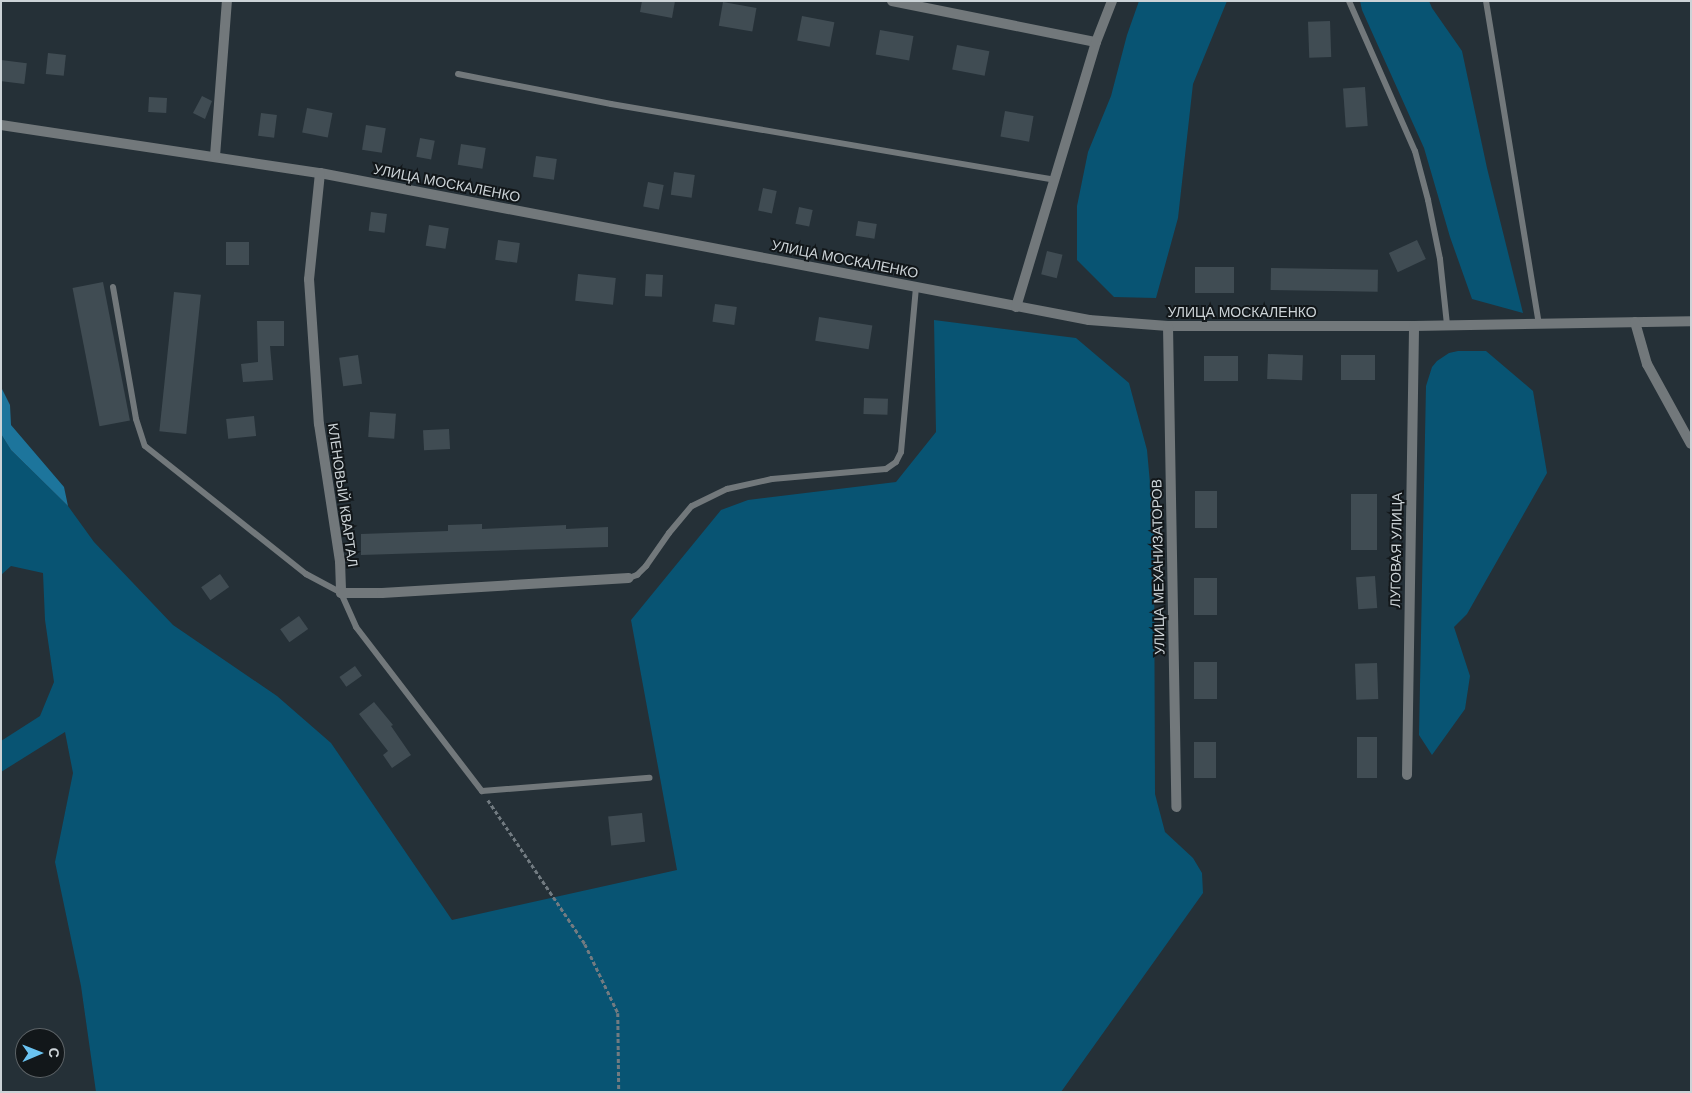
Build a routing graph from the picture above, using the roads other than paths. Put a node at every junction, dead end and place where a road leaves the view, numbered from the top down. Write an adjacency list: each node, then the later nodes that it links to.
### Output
1 (227, 1): 9 (street)
2 (892, 1): 6 (street)
3 (1112, 1): 6 (street)
4 (1350, 1): 18 (lane)
5 (1486, 1): 17 (lane)
6 (1096, 42): 11 (street)
7 (458, 74): 11 (lane)
8 (1, 125): 9 (street, УЛИЦА МОСКАЛЕНКО)
9 (214, 156): 10 (street, УЛИЦА МОСКАЛЕНКО)
10 (320, 173): 12 (street, УЛИЦА МОСКАЛЕНКО); 23 (street, КЛЕНОВЫЙ КВАРТАЛ)
11 (1055, 180): 14 (street)
12 (916, 286): 14 (street, УЛИЦА МОСКАЛЕНКО); 22 (lane)
13 (113, 287): 23 (lane)
14 (1016, 307): 19 (street, УЛИЦА МОСКАЛЕНКО)
15 (1691, 321): 16 (street, УЛИЦА МОСКАЛЕНКО)
16 (1634, 322): 17 (street, УЛИЦА МОСКАЛЕНКО); 21 (street)
17 (1539, 323): 18 (street, УЛИЦА МОСКАЛЕНКО)
18 (1447, 324): 20 (street, УЛИЦА МОСКАЛЕНКО)
19 (1168, 326): 20 (street, УЛИЦА МОСКАЛЕНКО); 26 (street, УЛИЦА МЕХАНИЗАТОРОВ)
20 (1414, 326): 24 (street, ЛУГОВАЯ УЛИЦА)
21 (1691, 444)
22 (630, 578): 23 (street)
23 (341, 593): 25 (lane)
24 (1406, 775)
25 (649, 778)
26 (1176, 807)

